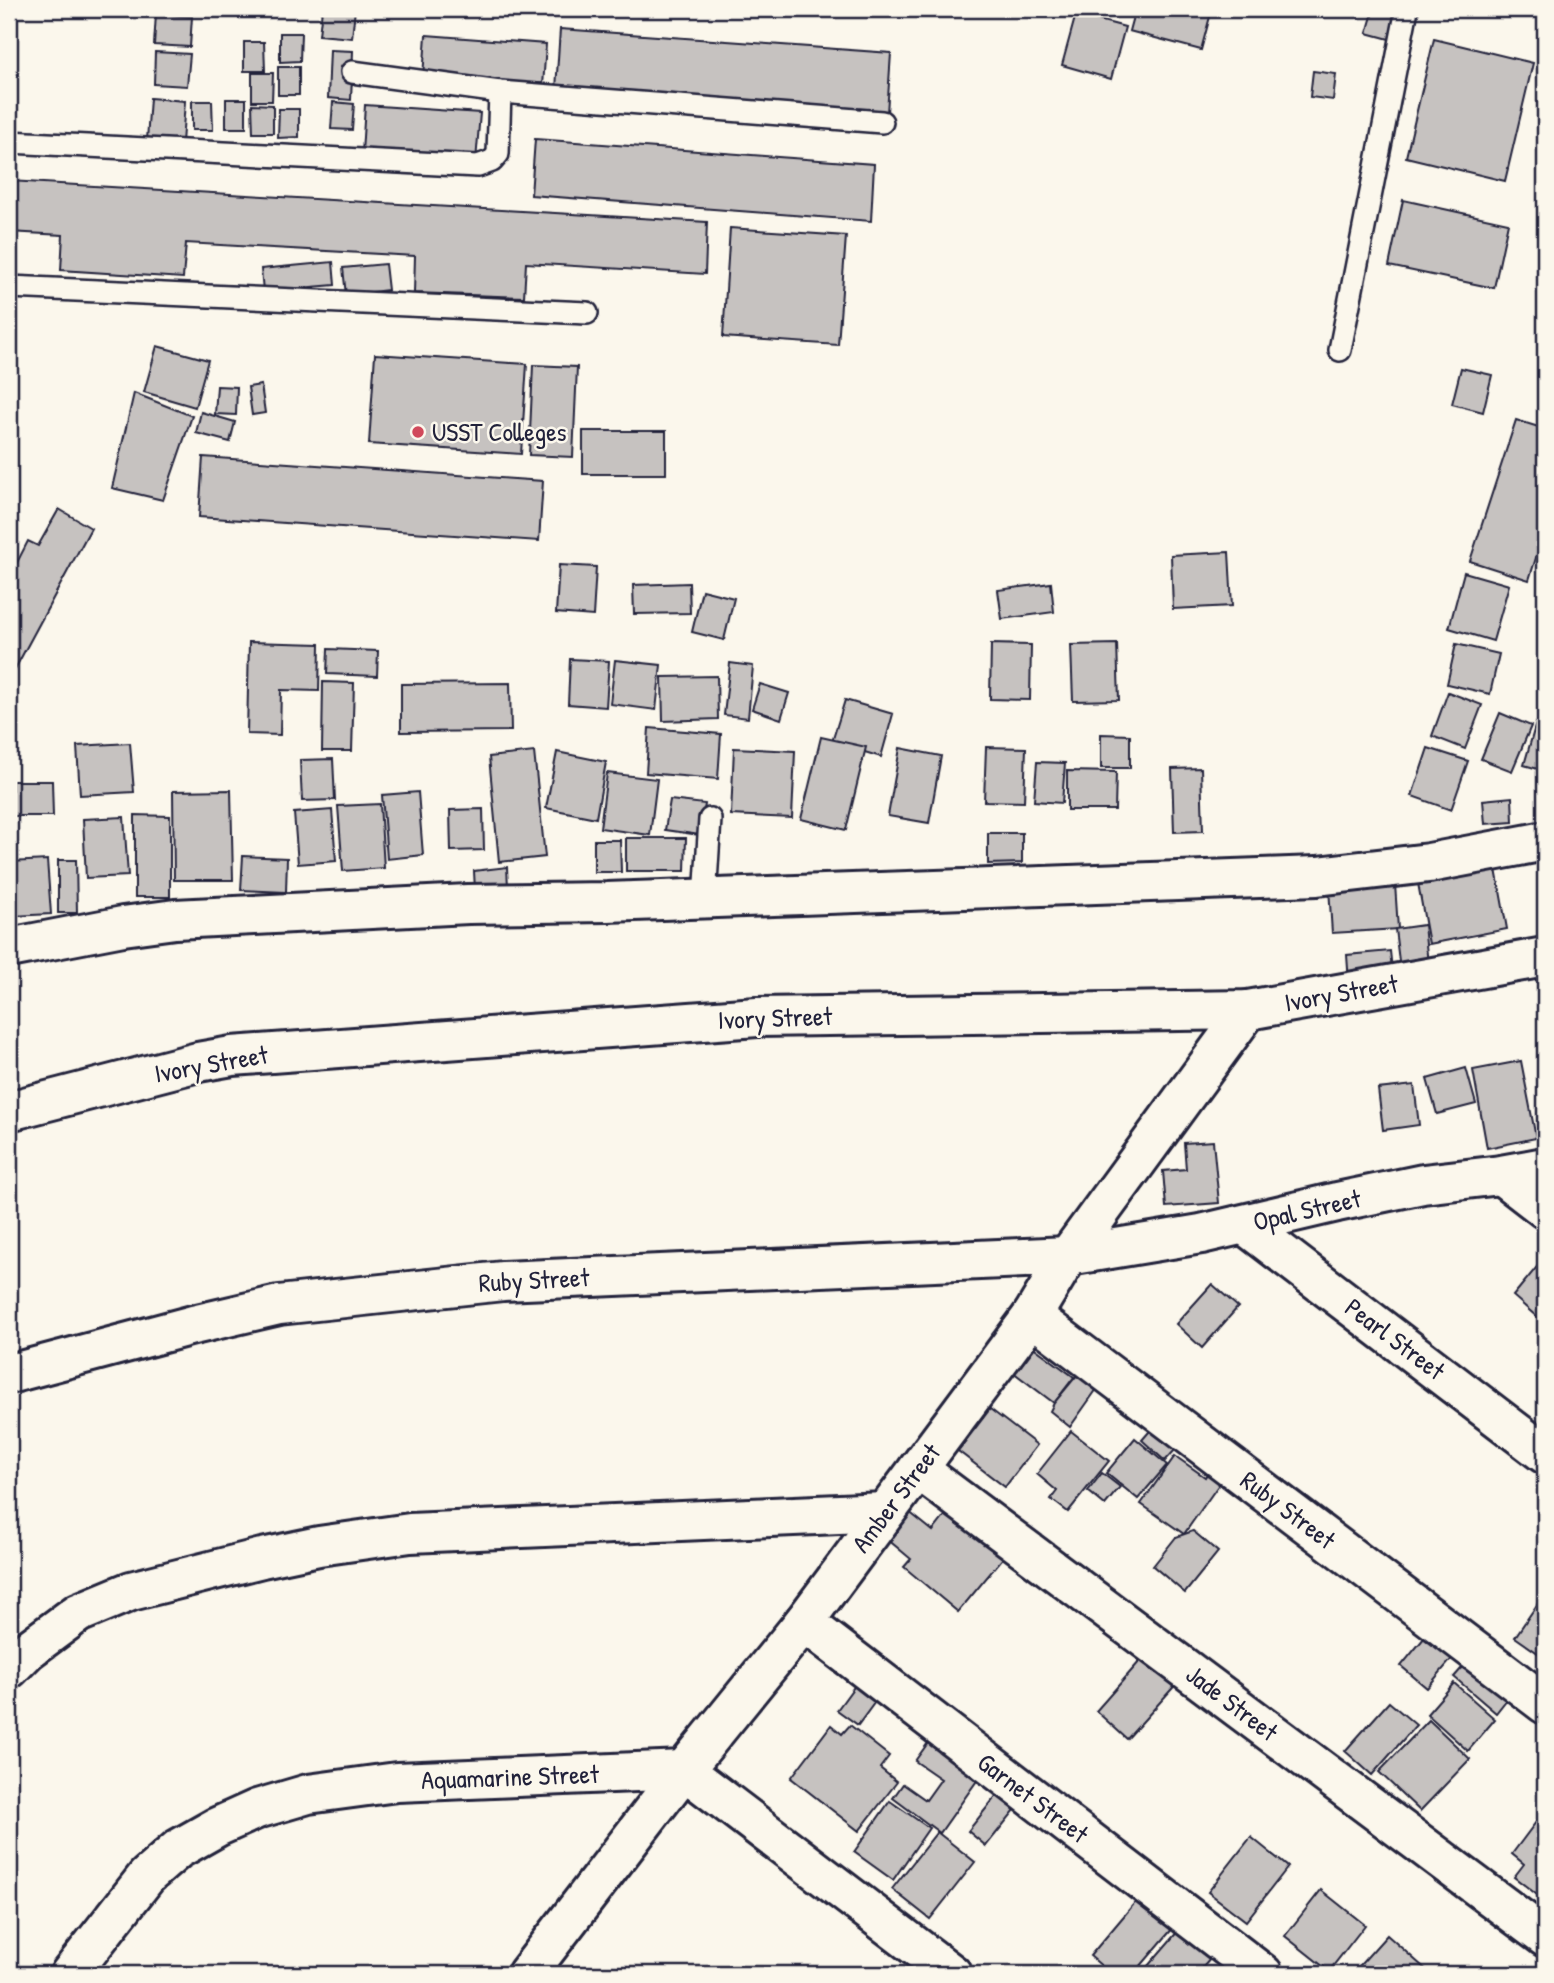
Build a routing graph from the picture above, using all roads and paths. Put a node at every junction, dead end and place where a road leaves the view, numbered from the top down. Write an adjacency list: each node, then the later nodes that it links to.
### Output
1 (1407, 9): 8 (lane)
2 (352, 72): 3 (lane)
3 (500, 92): 4 (lane); 5 (lane)
4 (882, 121)
5 (9, 142)
6 (9, 287): 7 (lane)
7 (587, 313)
8 (1340, 350)
9 (710, 819): 11 (lane)
10 (1545, 841): 11 (street)
11 (705, 899): 12 (street)
12 (9, 948)
13 (1545, 957): 14 (street, Ivory Street)
14 (1248, 1010): 15 (street, Ivory Street); 20 (street, Amber Street)
15 (9, 1111)
16 (1545, 1167): 17 (street, Opal Street)
17 (1501, 1175): 18 (street); 19 (street, Opal Street)
18 (1545, 1209)
19 (1245, 1225): 20 (street, Opal Street); 23 (street, Pearl Street)
20 (1068, 1256): 21 (street, Amber Street); 22 (street, Ruby Street)
21 (1032, 1316): 24 (street, Amber Street); 28 (street, Ruby Street)
22 (9, 1374)
23 (1545, 1454)
24 (918, 1469): 25 (street, Amber Street); 30 (street, Jade Street)
25 (885, 1512): 26 (street, Amber Street); 27 (street)
26 (804, 1622): 29 (street, Amber Street); 34 (street, Garnet Street)
27 (9, 1669)
28 (1545, 1704)
29 (684, 1770): 31 (street, Aquamarine Street); 32 (street, Amber Street); 33 (street)
30 (1545, 1937)
31 (70, 1974)
32 (527, 1974)
33 (953, 1974)
34 (1263, 1974)

